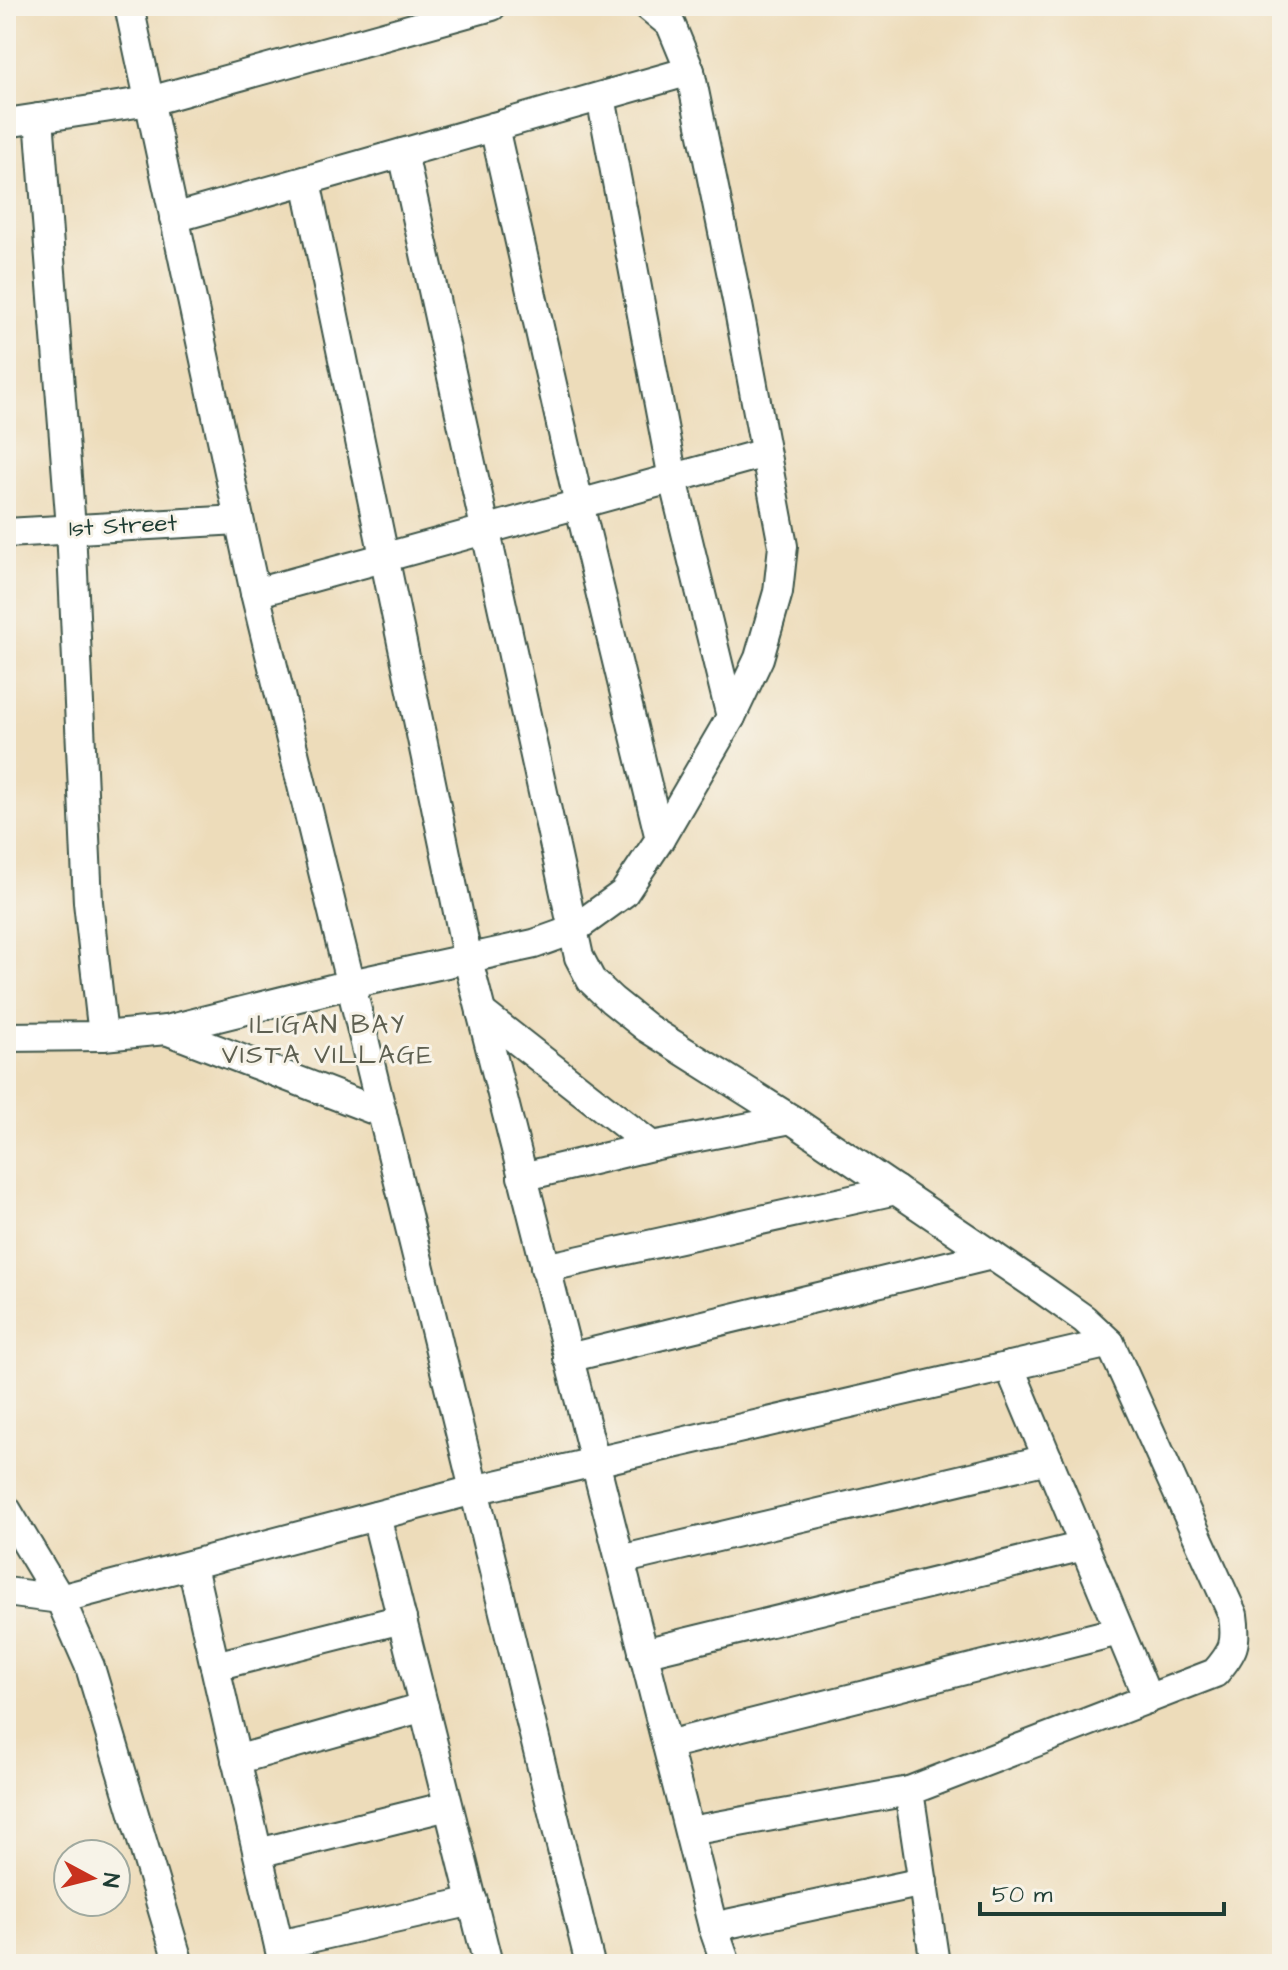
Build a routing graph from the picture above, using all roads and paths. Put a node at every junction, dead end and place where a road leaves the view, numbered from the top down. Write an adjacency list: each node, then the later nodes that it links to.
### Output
1 (129, 6): 6 (street)
2 (492, 6): 6 (street)
3 (648, 6): 4 (street)
4 (690, 71): 5 (street); 13 (street)
5 (601, 97): 9 (street); 14 (street)
6 (150, 101): 7 (street); 12 (street)
7 (39, 118): 8 (street); 17 (street)
8 (6, 123)
9 (494, 127): 10 (street); 15 (street)
10 (403, 153): 11 (street); 18 (street)
11 (306, 181): 12 (street); 20 (street)
12 (174, 218): 16 (street)
13 (765, 453): 14 (street); 22 (street)
14 (673, 479): 15 (street); 22 (street)
15 (579, 504): 18 (street); 23 (street)
16 (239, 520): 17 (street, 1st Street); 21 (street)
17 (71, 528): 19 (street, 1st Street); 29 (street)
18 (484, 531): 20 (street); 24 (street)
19 (6, 533)
20 (385, 558): 21 (street); 25 (street)
21 (255, 593): 26 (street)
22 (731, 717): 23 (street)
23 (660, 839): 24 (street)
24 (573, 930): 25 (street); 32 (street)
25 (468, 960): 26 (street); 27 (street)
26 (351, 984): 28 (street); 31 (street)
27 (481, 1012): 33 (street); 34 (street)
28 (166, 1030): 29 (street); 31 (street)
29 (103, 1036): 30 (street)
30 (6, 1037)
31 (382, 1113): 43 (street)
32 (791, 1119): 33 (street); 35 (street)
33 (652, 1146): 34 (street)
34 (522, 1177): 37 (street)
35 (896, 1190): 36 (street); 37 (street)
36 (992, 1255): 38 (street); 39 (street)
37 (545, 1268): 39 (street)
38 (1110, 1343): 40 (street); 55 (street)
39 (568, 1358): 42 (street)
40 (1009, 1366): 41 (street); 42 (street)
41 (1048, 1459): 46 (street); 47 (street)
42 (594, 1460): 43 (street); 47 (street)
43 (474, 1490): 45 (street); 69 (street)
44 (6, 1509): 50 (street)
45 (376, 1516): 48 (street); 51 (street)
46 (1084, 1546): 52 (street); 53 (street)
47 (620, 1560): 53 (street)
48 (192, 1566): 50 (street); 54 (street)
49 (6, 1592): 50 (street)
50 (60, 1599): 67 (street)
51 (402, 1619): 54 (street); 56 (street)
52 (1119, 1631): 55 (street); 57 (street)
53 (643, 1653): 57 (street)
54 (215, 1666): 58 (street)
55 (1148, 1699): 59 (street)
56 (424, 1707): 58 (street); 60 (street)
57 (667, 1745): 61 (street)
58 (236, 1760): 62 (street)
59 (909, 1791): 61 (street); 63 (street)
60 (448, 1806): 62 (street); 64 (street)
61 (690, 1831): 65 (street)
62 (258, 1853): 66 (street)
63 (923, 1882): 65 (street); 71 (street)
64 (473, 1901): 66 (street); 68 (street)
65 (713, 1927): 70 (street)
66 (281, 1954)
67 (179, 1964)
68 (488, 1964)
69 (590, 1964)
70 (726, 1964)
71 (935, 1964)

